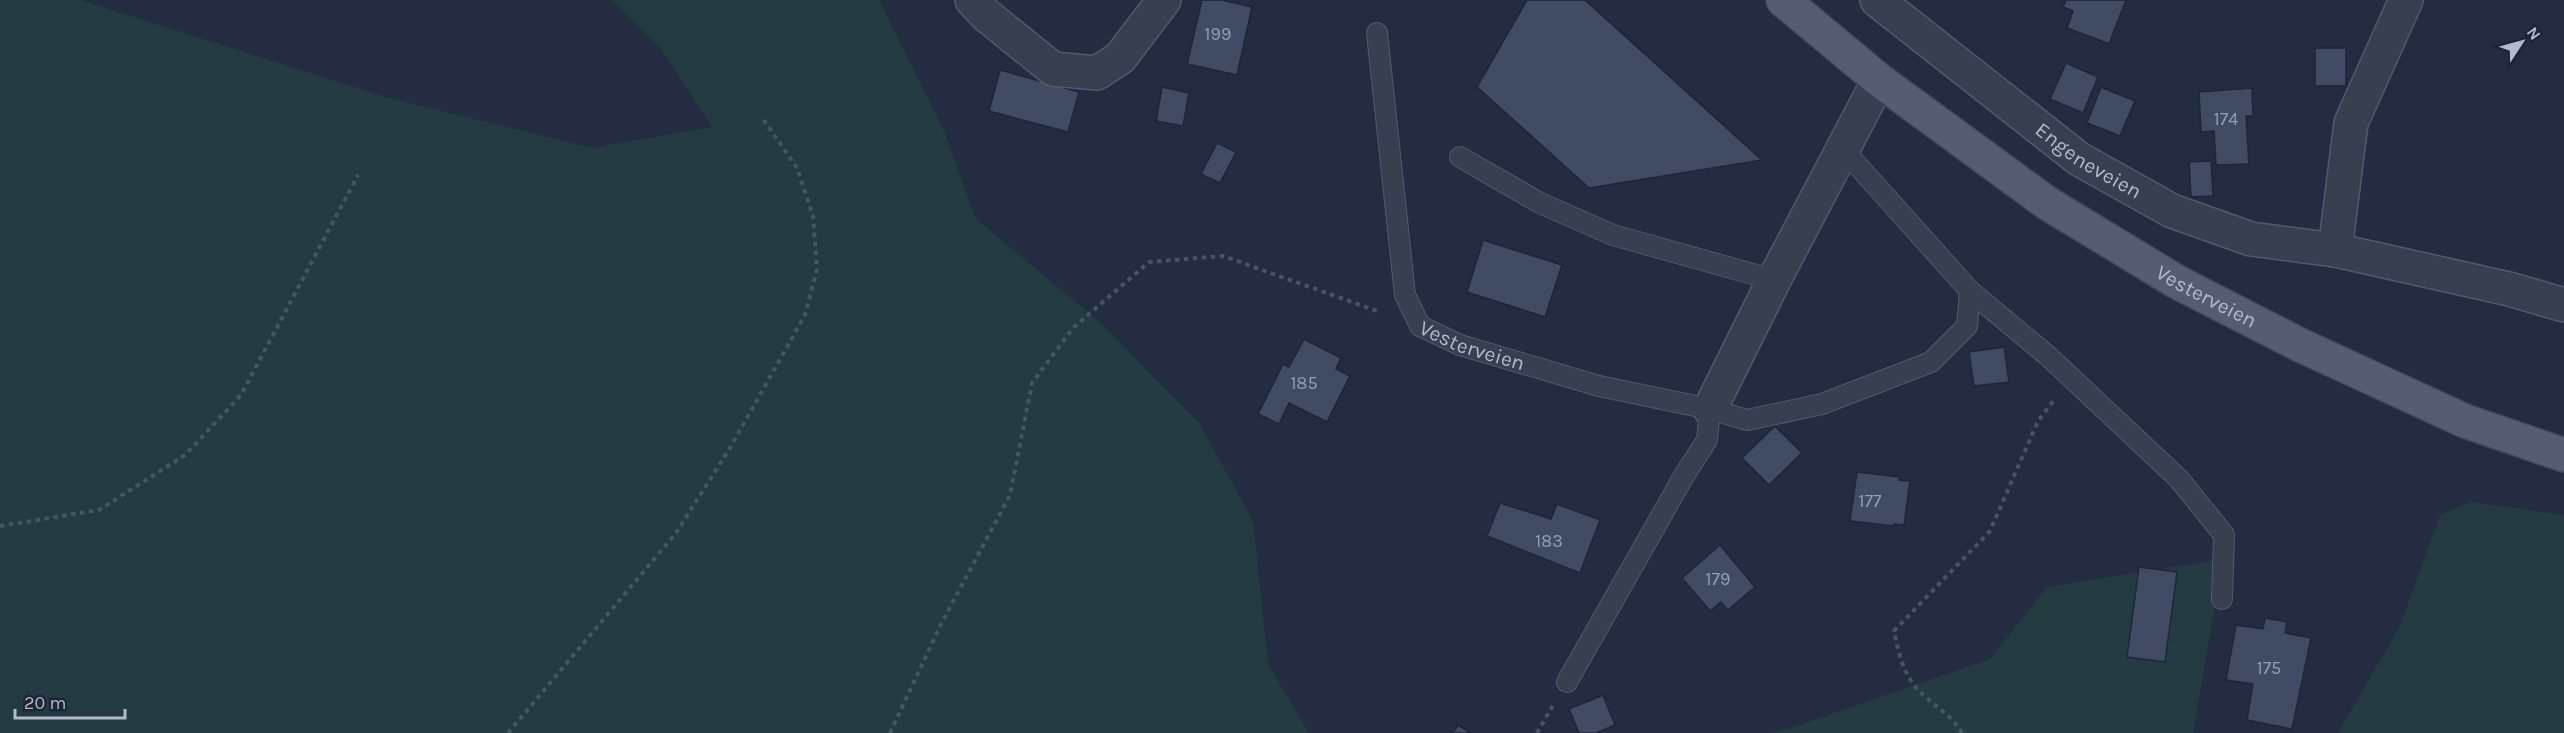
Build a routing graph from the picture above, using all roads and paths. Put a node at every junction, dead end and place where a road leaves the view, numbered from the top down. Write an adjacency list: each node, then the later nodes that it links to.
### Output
1 (972, 0): 2 (street)
2 (1164, 0)
3 (1783, 0): 7 (main road, Vesterveien)
4 (1877, 0): 12 (street, Engeneveien)
5 (2406, 0): 12 (street)
6 (1377, 33): 16 (lane, Vesterveien)
7 (1880, 80): 9 (street); 19 (main road, Vesterveien)
8 (761, 116): 23 (path)
9 (1843, 149): 13 (street); 14 (lane)
10 (1460, 157): 13 (lane)
11 (357, 175): 20 (path)
12 (2335, 250): 15 (street, Engeneveien)
13 (1774, 280): 18 (street)
14 (1970, 291): 17 (lane); 18 (lane, Vesterveien)
15 (2564, 305)
16 (1420, 326): 18 (lane, Vesterveien); 24 (path)
17 (2070, 377): 21 (lane); 25 (path)
18 (1710, 409): 22 (lane)
19 (2564, 455)
20 (0, 526)
21 (2222, 598)
22 (1567, 682)
23 (508, 733)
24 (890, 733)
25 (1962, 733)

